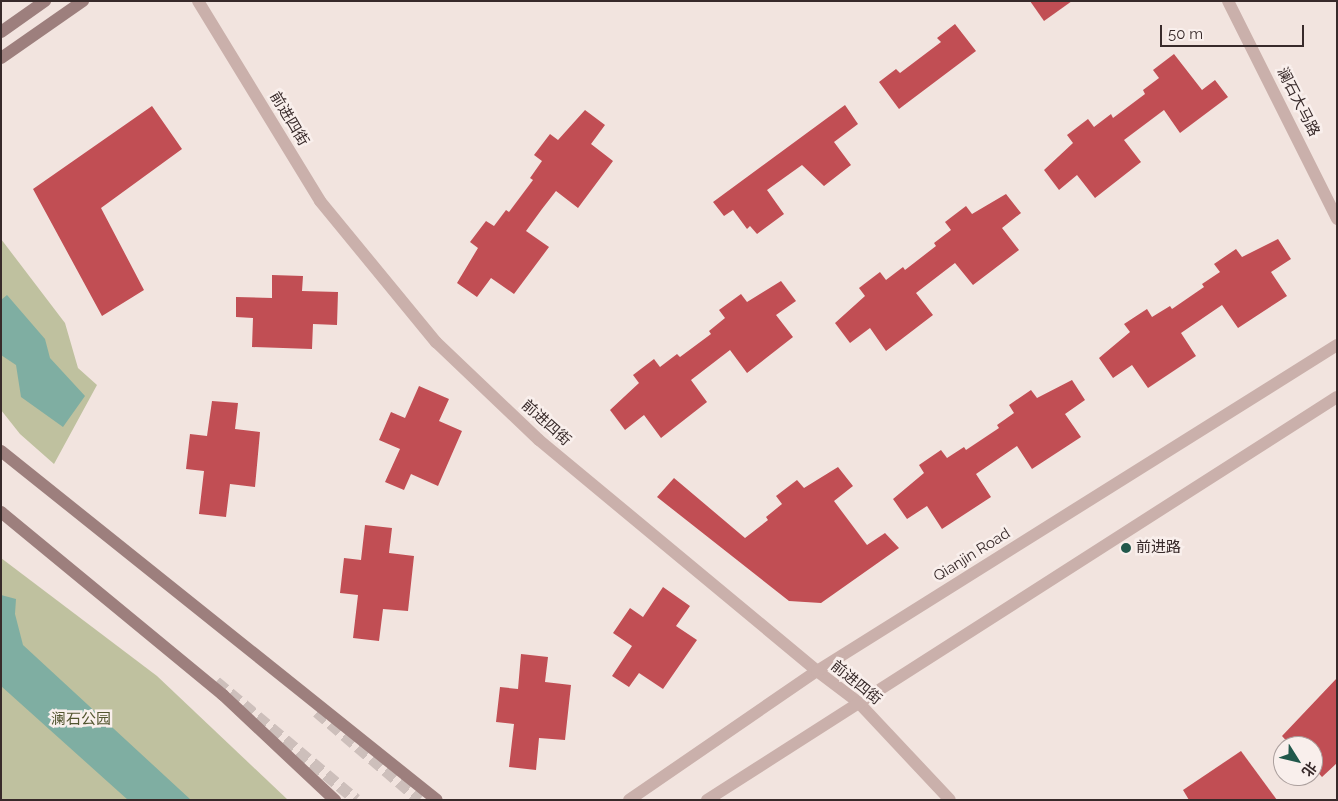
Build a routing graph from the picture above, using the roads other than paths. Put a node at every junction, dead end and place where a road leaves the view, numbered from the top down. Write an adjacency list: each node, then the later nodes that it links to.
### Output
1 (45, 1): 5 (main road)
2 (83, 1): 6 (main road)
3 (198, 1): 12 (street, 前进四街)
4 (1228, 1): 7 (street, 澜石大马路)
5 (1, 32)
6 (1, 58)
7 (1337, 219)
8 (1337, 345): 12 (street, Qianjin Road)
9 (1337, 397): 13 (street)
10 (1, 451): 15 (main road)
11 (1, 512): 14 (main road)
12 (817, 671): 13 (street, 前进四街); 16 (street, Qianjin Road)
13 (858, 702): 17 (street); 18 (street, 前进四街)
14 (335, 800)
15 (437, 800)
16 (629, 800)
17 (707, 800)
18 (950, 800)

